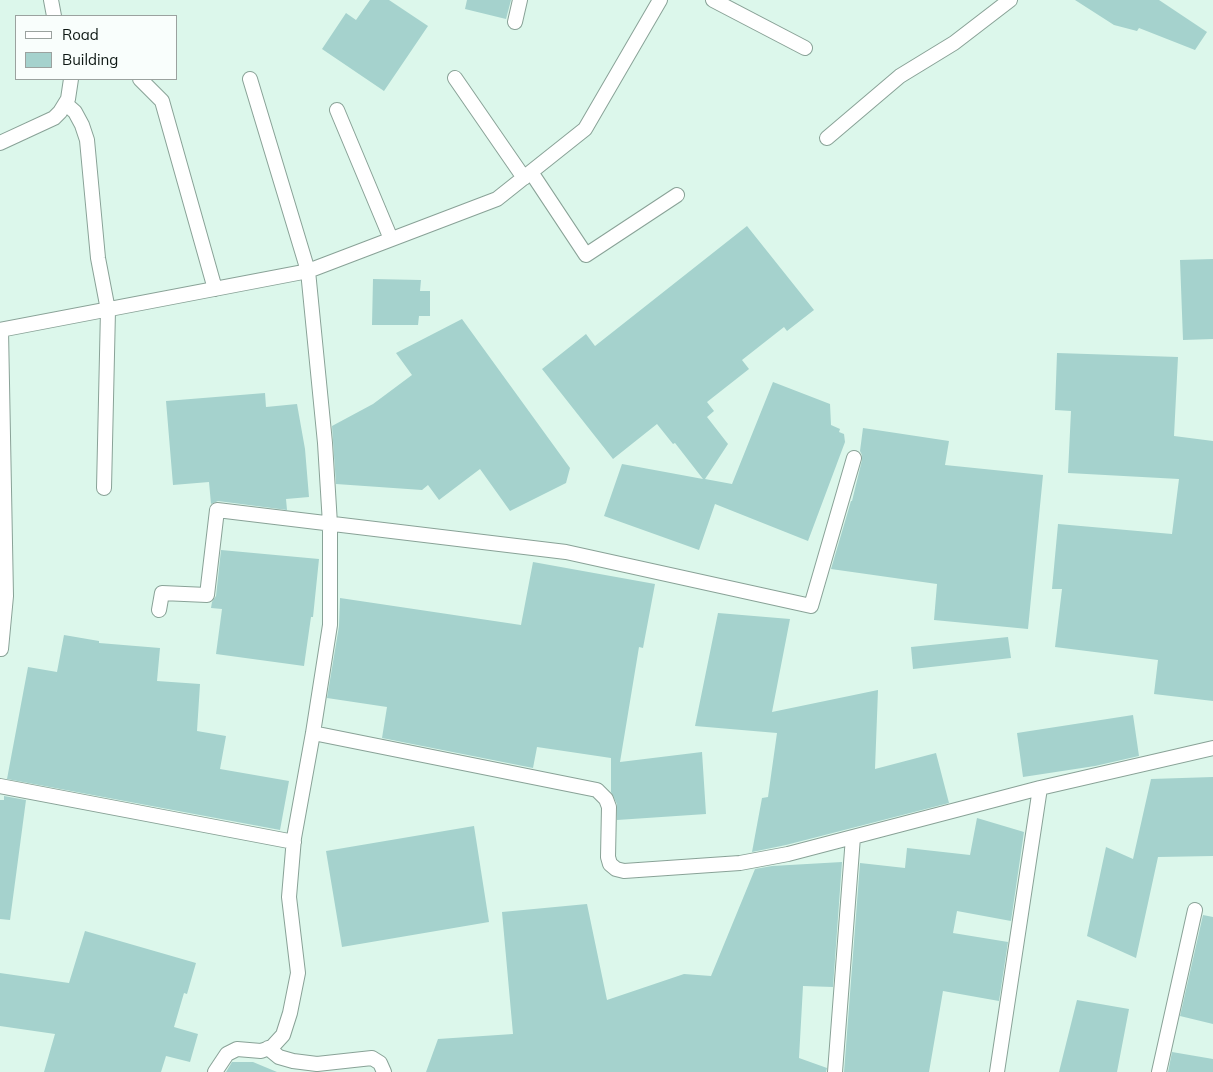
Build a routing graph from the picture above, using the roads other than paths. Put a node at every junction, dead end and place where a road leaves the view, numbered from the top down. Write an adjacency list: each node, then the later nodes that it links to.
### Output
1 (50, 0): 6 (street)
2 (520, 0): 7 (street)
3 (660, 0): 17 (street)
4 (714, 0): 8 (street)
5 (1010, 0): 15 (street)
6 (54, 15)
7 (515, 22)
8 (805, 48)
9 (455, 78): 17 (street)
10 (250, 79): 20 (street)
11 (71, 80): 13 (street)
12 (141, 80): 21 (street)
13 (66, 104): 16 (street); 22 (street)
14 (337, 110): 19 (street)
15 (827, 138)
16 (0, 142)
17 (528, 175): 18 (street); 19 (street)
18 (677, 195)
19 (391, 239): 20 (street)
20 (308, 271): 21 (street); 26 (street)
21 (215, 289): 22 (street)
22 (108, 310): 23 (street); 25 (street)
23 (0, 330): 28 (street)
24 (854, 458): 26 (street)
25 (104, 488)
26 (330, 524): 27 (street); 29 (street)
27 (159, 610)
28 (1, 649)
29 (313, 733): 33 (street); 34 (street)
30 (1213, 748): 32 (street)
31 (0, 786): 34 (street)
32 (1040, 788): 33 (street); 40 (street)
33 (853, 837): 39 (street)
34 (294, 842): 36 (street)
35 (1195, 910): 41 (street)
36 (268, 1048): 37 (street); 38 (street)
37 (215, 1072)
38 (384, 1072)
39 (835, 1072)
40 (997, 1072)
41 (1159, 1072)

